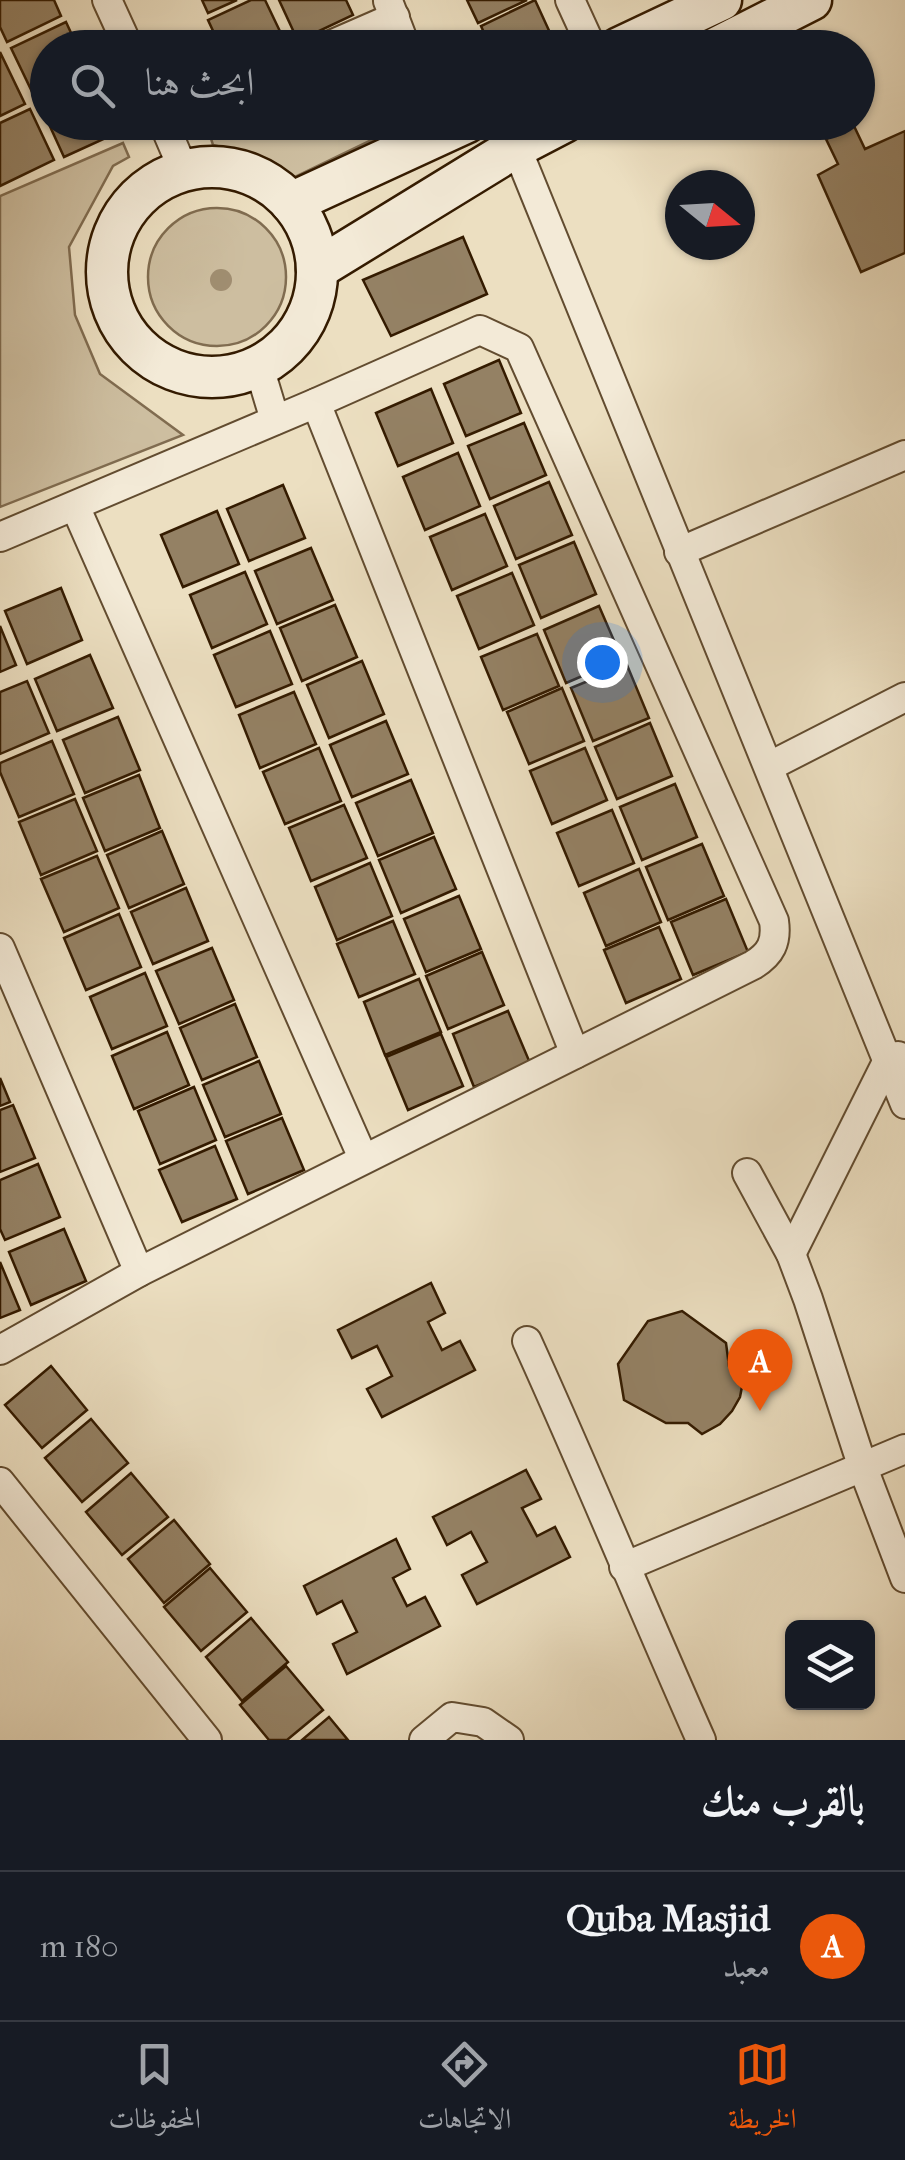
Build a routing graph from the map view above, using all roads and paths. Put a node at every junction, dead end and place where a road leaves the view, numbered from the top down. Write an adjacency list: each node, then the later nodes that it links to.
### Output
1 (108, 0): 6 (street)
2 (570, 0): 8 (street)
3 (721, 0): 9 (street)
4 (811, 0): 10 (street)
5 (391, 8): 7 (street)
6 (121, 30)
7 (354, 30)
8 (584, 30)
9 (657, 30)
10 (752, 30)
11 (171, 140): 15 (street)
12 (410, 140): 16 (street)
13 (502, 140): 17 (street)
14 (513, 140): 24 (street)
15 (184, 171): 16 (street); 18 (street)
16 (291, 203): 17 (street)
17 (317, 270): 18 (street)
18 (258, 367): 20 (street)
19 (316, 403): 20 (street); 29 (street); 29 (street)
20 (276, 420): 22 (street)
21 (905, 455): 24 (street)
22 (75, 506): 23 (street); 31 (street)
23 (0, 537)
24 (679, 552): 26 (street)
25 (905, 698): 26 (street)
26 (770, 766): 28 (street)
27 (0, 948): 34 (street)
28 (900, 1050): 30 (street); 33 (street)
29 (575, 1054): 31 (street)
30 (905, 1104)
31 (363, 1158): 34 (street)
32 (747, 1173): 33 (street)
33 (791, 1254): 38 (street)
34 (138, 1272): 36 (street)
35 (526, 1341): 40 (street)
36 (0, 1350)
37 (905, 1449): 38 (street)
38 (864, 1468): 40 (street); 41 (street)
39 (0, 1482): 42 (street)
40 (624, 1568): 45 (street)
41 (905, 1578)
42 (206, 1740)
43 (424, 1740): 44 (street)
44 (509, 1740)
45 (701, 1740)

